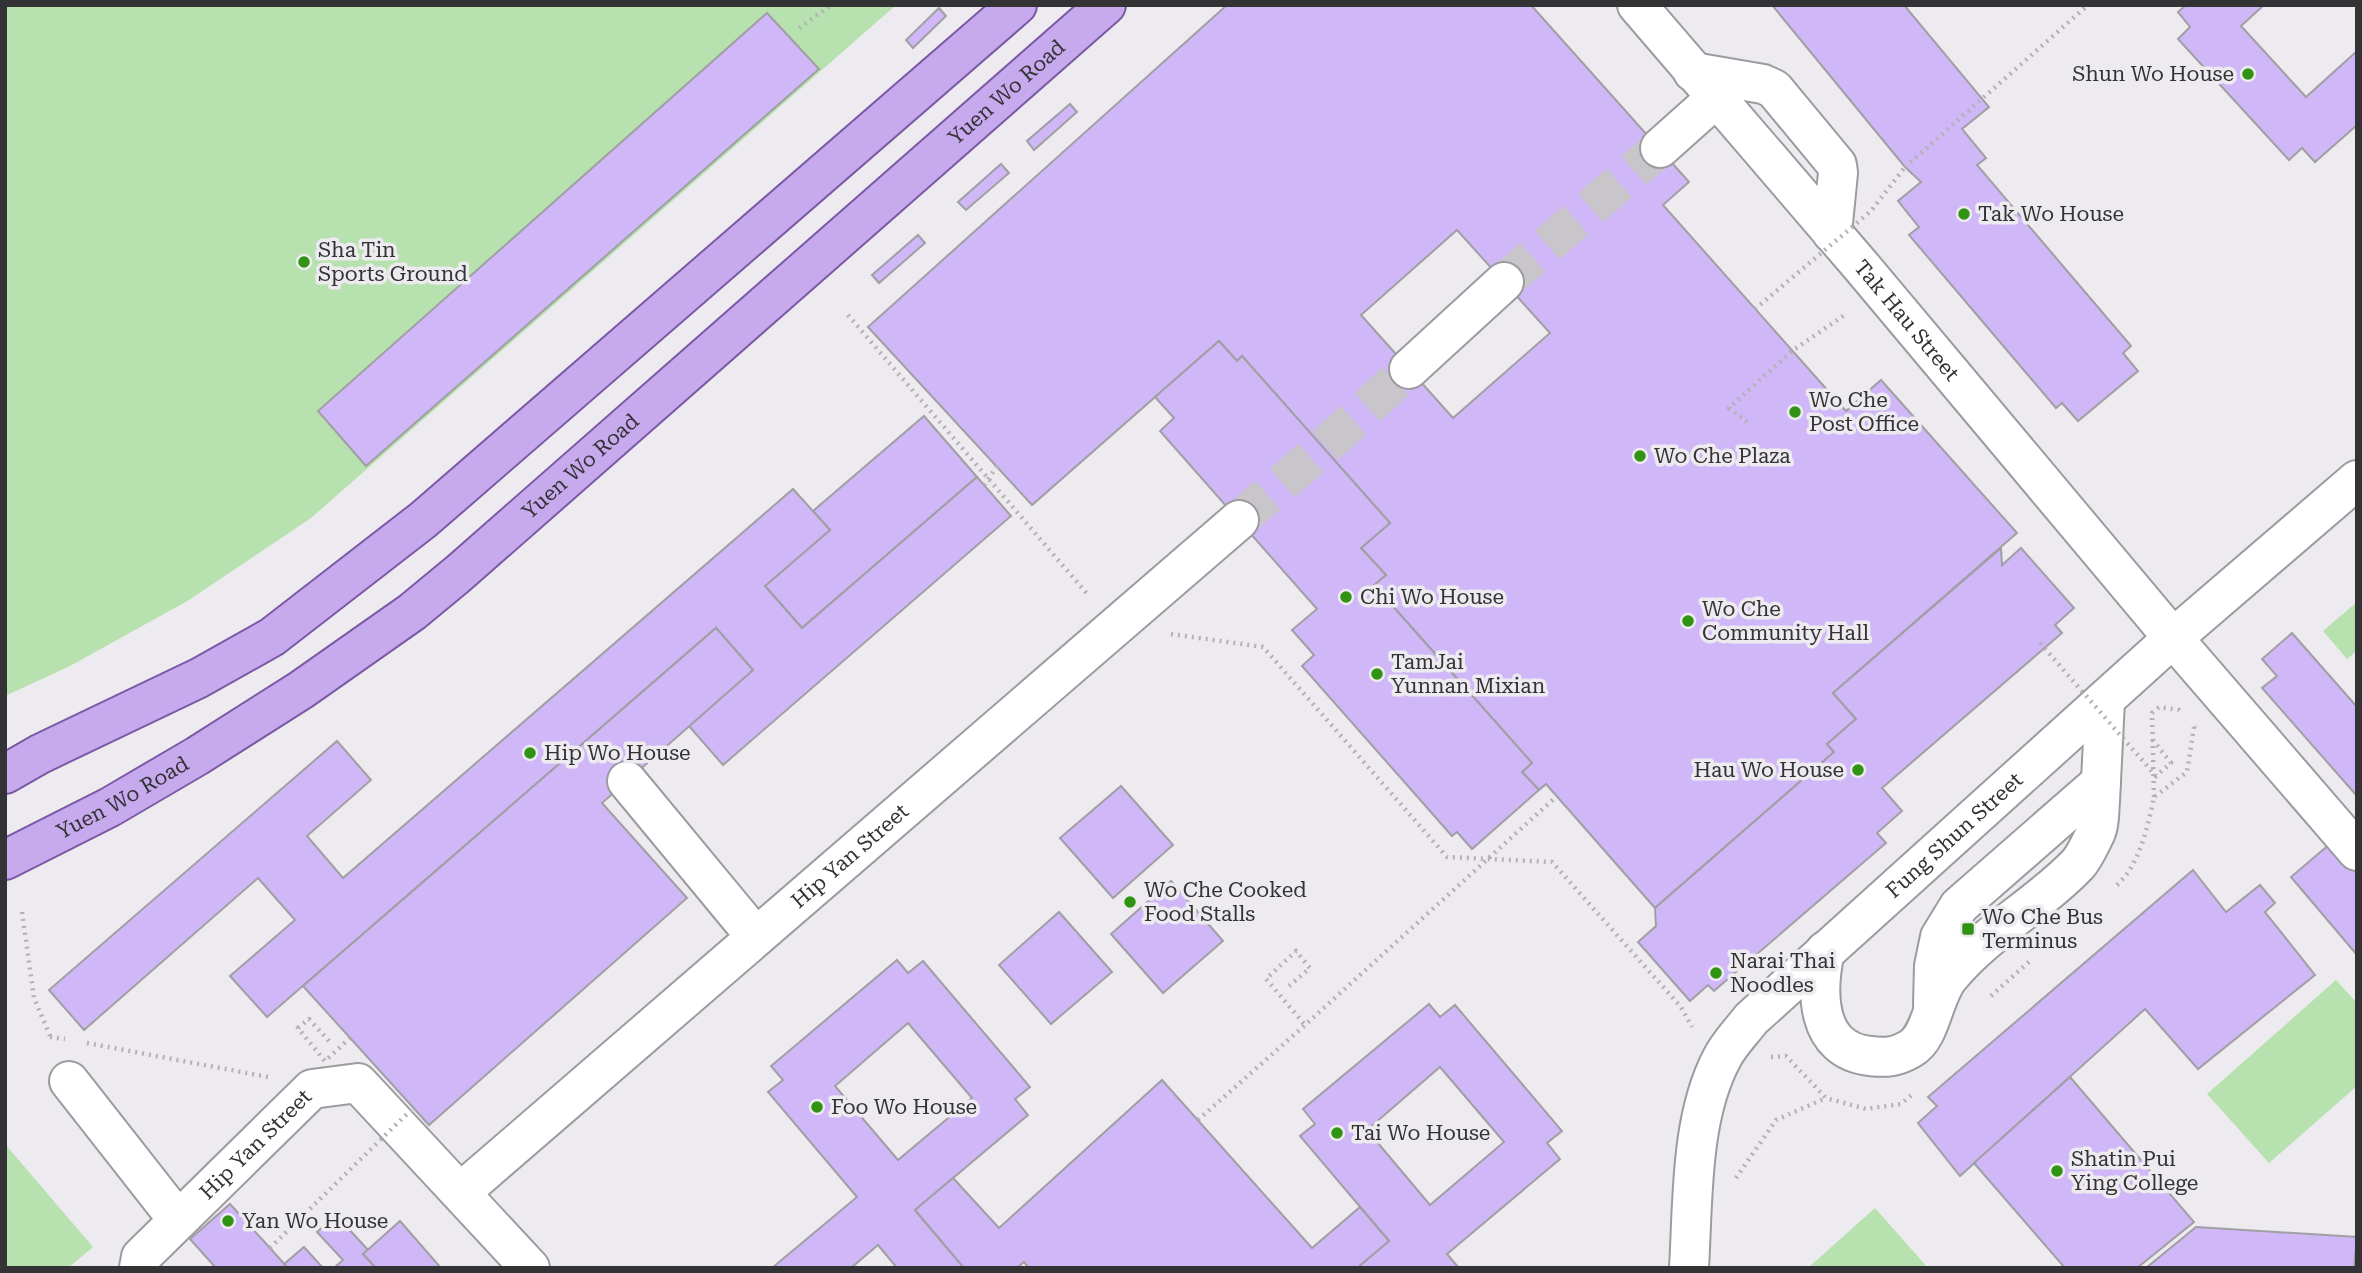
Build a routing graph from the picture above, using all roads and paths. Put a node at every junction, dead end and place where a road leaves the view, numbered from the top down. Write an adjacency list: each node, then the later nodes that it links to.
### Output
1 (831, 5): 6 (path)
2 (1017, 5): 23 (main road)
3 (1106, 5): 28 (main road, Yuen Wo Road)
4 (2088, 5): 10 (path, bridge)
5 (1647, 9): 7 (street, Tak Hau Street)
6 (799, 28)
7 (1705, 85): 8 (street); 20 (street, Tak Hau Street)
8 (1660, 148)
9 (1504, 282): 13 (street)
10 (1755, 309)
11 (1846, 314): 14 (path)
12 (848, 315): 19 (path)
13 (1409, 369)
14 (1747, 422)
15 (998, 465): 17 (path, bridge)
16 (2357, 480): 20 (street, Fung Shun Street)
17 (984, 485)
18 (1239, 520): 19 (street, Hip Yan Street)
19 (1115, 626): 30 (street, Hip Yan Street); 34 (path)
20 (2174, 638): 22 (street, Fung Shun Street); 27 (street, Tak Hau Street)
21 (2040, 643): 26 (path, bridge)
22 (2105, 700): 31 (street, Fung Shun Street); 31 (street)
23 (5, 774)
24 (627, 781): 30 (street)
25 (1557, 796): 33 (path, bridge)
26 (2154, 797)
27 (2357, 850)
28 (5, 860)
29 (22, 912): 35 (path)
30 (756, 937): 44 (street, Hip Yan Street)
31 (1825, 951): 49 (street, Fung Shun Street)
32 (1289, 986): 33 (path)
33 (1306, 1026): 42 (path, bridge)
34 (1695, 1033)
35 (50, 1037): 38 (path); 39 (path)
36 (350, 1038): 37 (path, bridge)
37 (309, 1056)
38 (279, 1079)
39 (69, 1081): 45 (street)
40 (1826, 1098): 43 (path)
41 (413, 1108): 46 (path, bridge)
42 (1198, 1120)
43 (1730, 1186)
44 (461, 1192): 45 (street, Hip Yan Street); 48 (street, Hip Yan Street)
45 (177, 1220): 47 (street, Hip Yan Street)
46 (270, 1248)
47 (139, 1268)
48 (530, 1268)
49 (1689, 1268)

